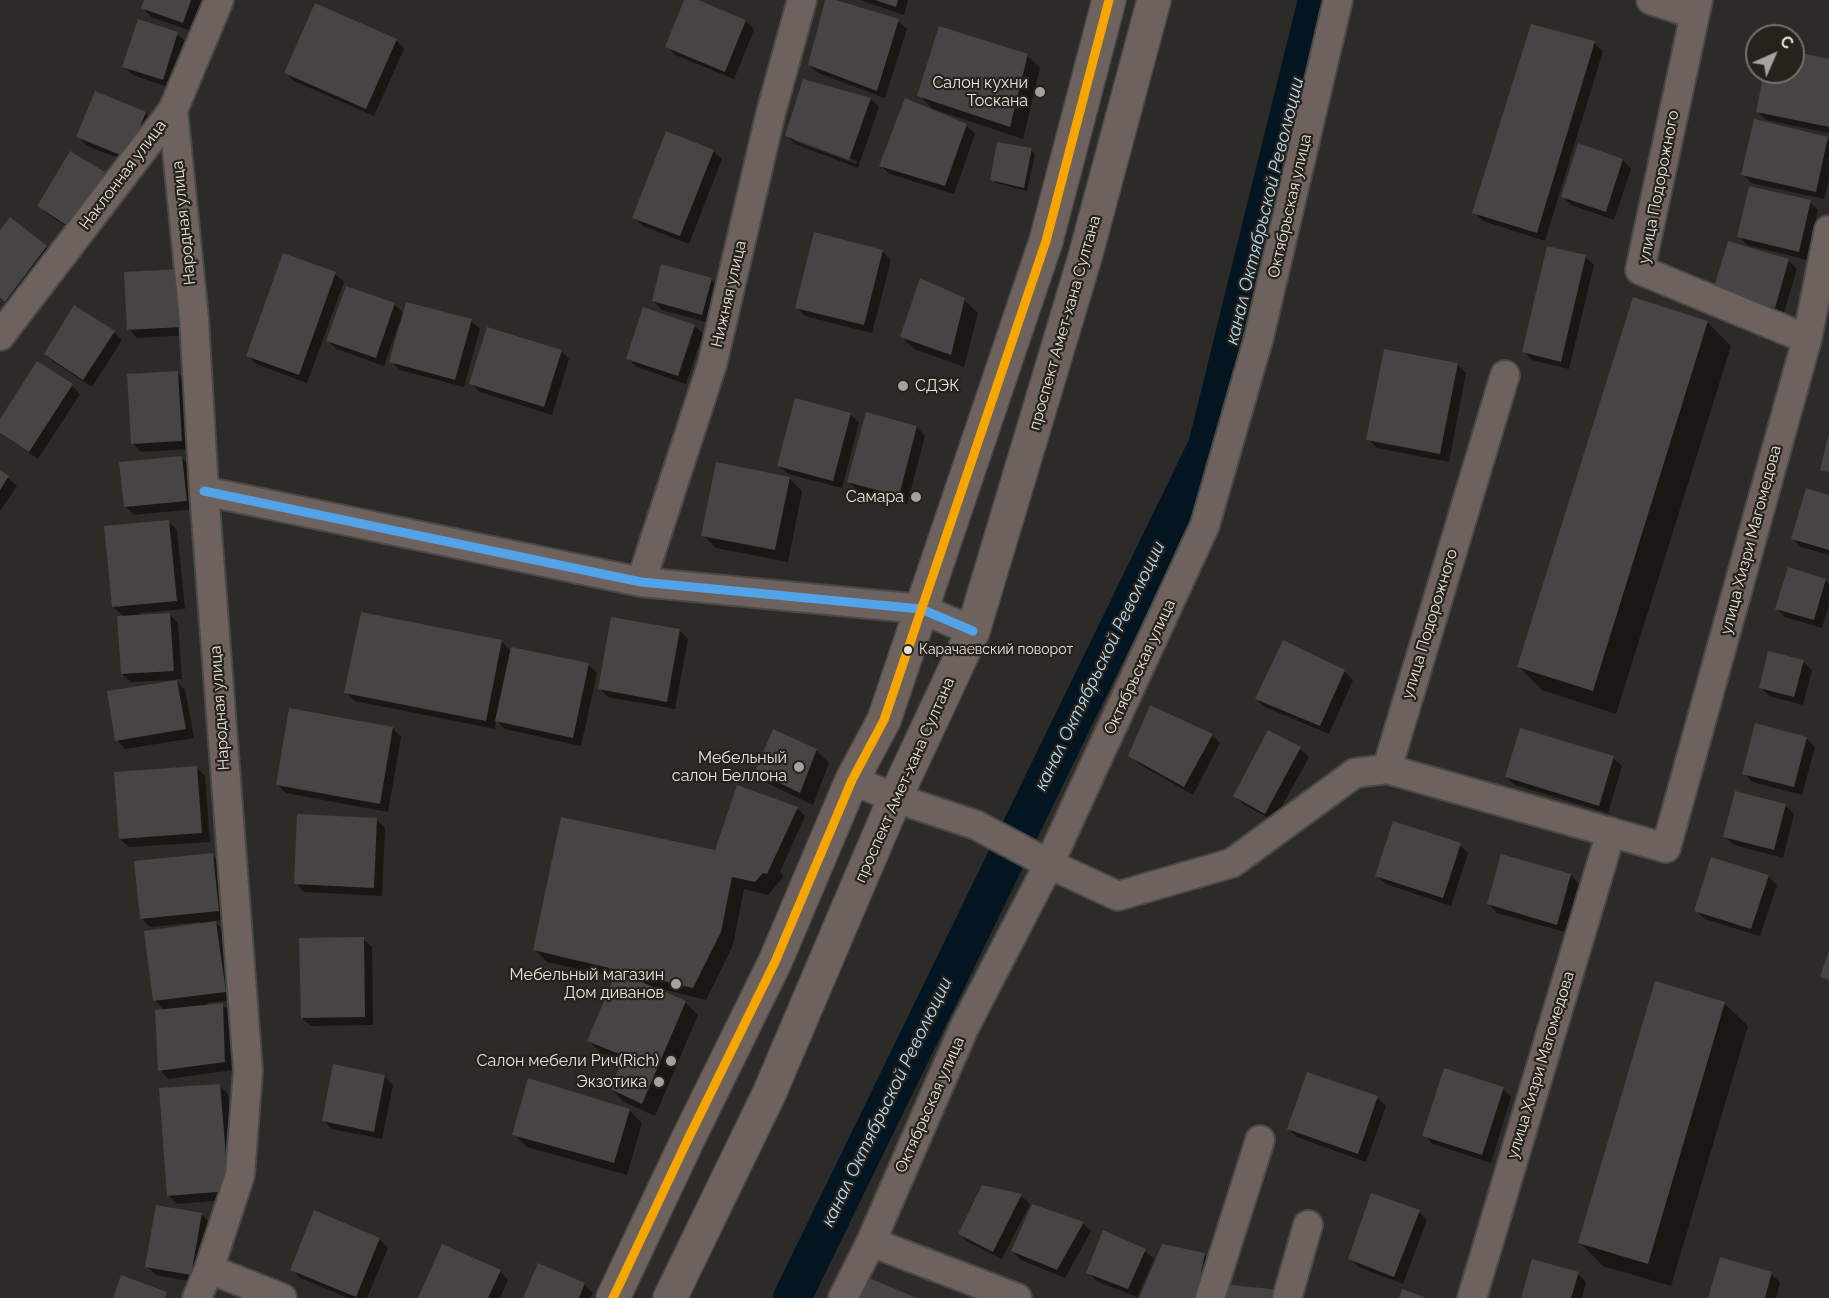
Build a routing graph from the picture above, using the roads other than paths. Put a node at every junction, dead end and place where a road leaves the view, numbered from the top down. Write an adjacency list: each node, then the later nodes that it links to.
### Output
1 (219, 0): 8 (street, Наклонная улица)
2 (802, 0): 14 (street, Нижняя улица)
3 (1109, 0): 15 (main road)
4 (1154, 0): 16 (main road, проспект Амет-хана Султана)
5 (1338, 0): 21 (street, Октябрьская улица)
6 (1651, 0): 7 (street)
7 (1696, 7): 11 (street, улица Подорожного)
8 (173, 110): 10 (street, Наклонная улица); 13 (street, Народная улица)
9 (1829, 230): 11 (street, улица Хизри Магомедова)
10 (0, 336)
11 (1807, 339): 20 (street, улица Хизри Магомедова)
12 (1505, 375): 17 (street, улица Подорожного)
13 (204, 490): 14 (street); 25 (street, Народная улица)
14 (640, 582): 15 (street)
15 (921, 609): 16 (street); 18 (main road)
16 (973, 631): 19 (main road, проспект Амет-хана Султана)
17 (1387, 769): 20 (street); 21 (street)
18 (852, 780): 19 (street); 29 (main road)
19 (895, 798): 21 (street); 30 (main road, проспект Амет-хана Султана)
20 (1611, 832): 34 (street, улица Хизри Магомедова)
21 (1049, 864): 24 (street, Октябрьская улица)
22 (1260, 1140): 32 (street)
23 (1308, 1226): 33 (street)
24 (871, 1242): 26 (street); 31 (street, Октябрьская улица)
25 (209, 1269): 27 (street, Народная улица); 28 (street)
26 (1007, 1296)
27 (197, 1298)
28 (282, 1298)
29 (613, 1298)
30 (670, 1298)
31 (843, 1298)
32 (1210, 1298)
33 (1287, 1298)
34 (1472, 1298)

